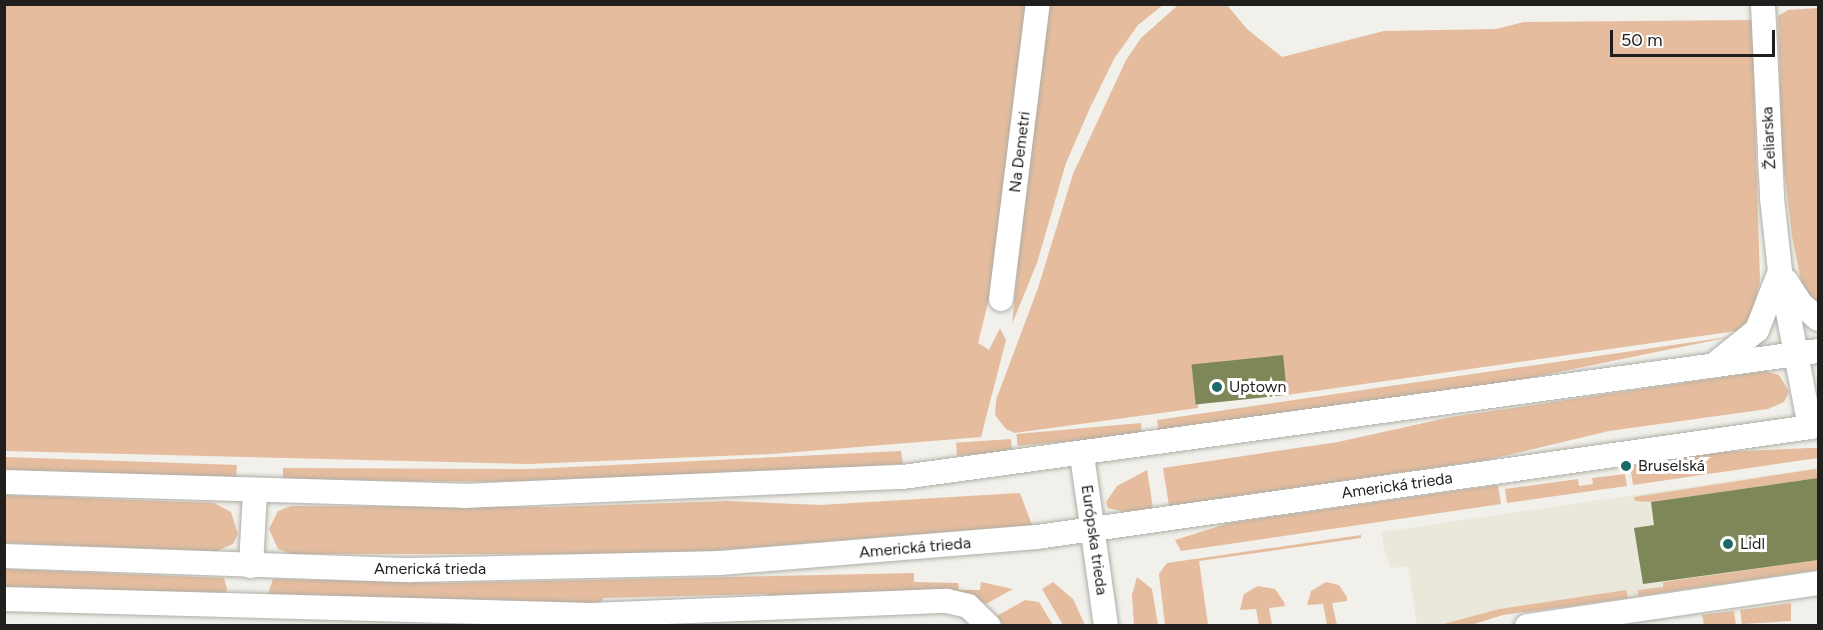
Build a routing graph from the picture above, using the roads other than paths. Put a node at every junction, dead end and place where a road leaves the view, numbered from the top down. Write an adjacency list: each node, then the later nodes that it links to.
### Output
1 (1038, 4): 4 (street, Na Demetri)
2 (1763, 4): 3 (street, Želiarska)
3 (1780, 272): 5 (street); 6 (street, Želiarska); 7 (street)
4 (1000, 299)
5 (1818, 319)
6 (1808, 353): 7 (street); 8 (street, Želiarska)
7 (1710, 367): 9 (street)
8 (1814, 426): 12 (street, Americká trieda)
9 (1082, 455): 11 (street); 12 (street, Európska trieda)
10 (4, 482): 11 (street)
11 (255, 492): 14 (street)
12 (1093, 530): 14 (street, Americká trieda); 18 (street, Európska trieda)
13 (4, 556): 14 (street, Americká trieda)
14 (251, 566)
15 (1818, 583): 19 (street)
16 (4, 599): 17 (street)
17 (989, 626)
18 (1106, 626)
19 (1527, 626)

